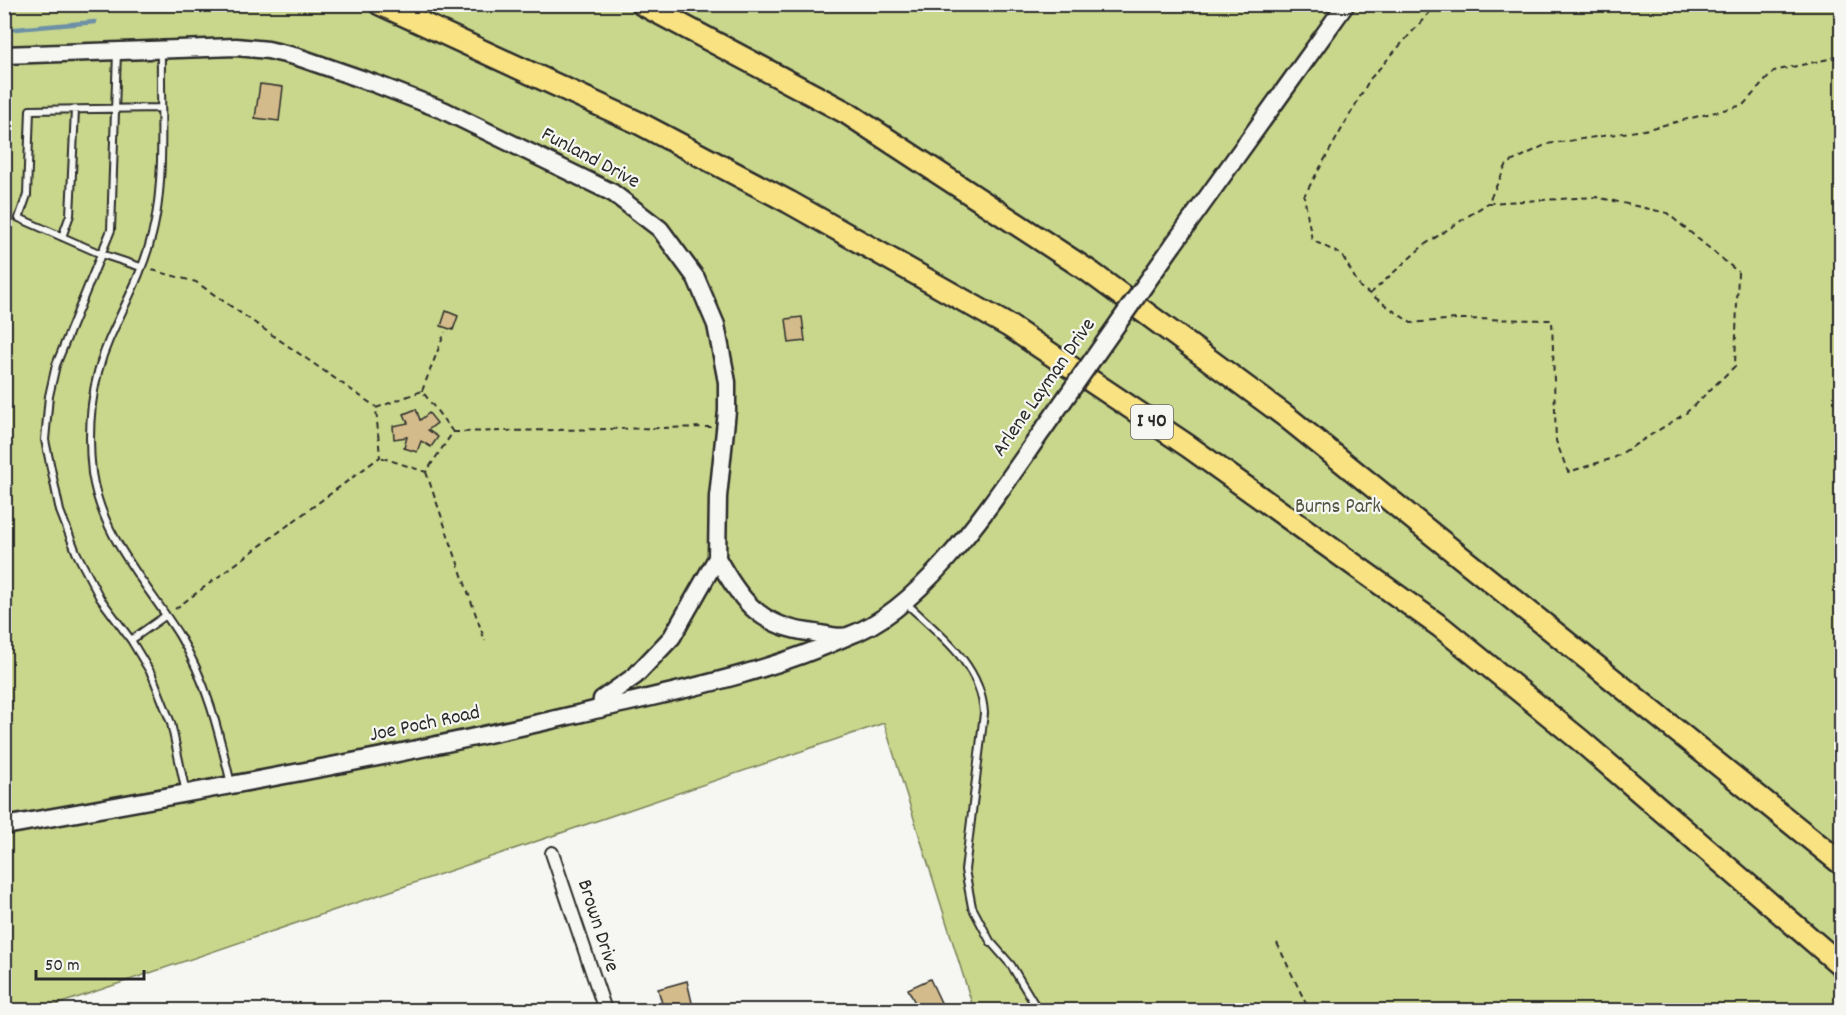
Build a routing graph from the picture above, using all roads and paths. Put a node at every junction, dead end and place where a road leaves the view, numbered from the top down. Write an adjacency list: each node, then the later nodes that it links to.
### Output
1 (380, 4): 37 (highway, I 40)
2 (642, 4): 35 (highway)
3 (1346, 4): 25 (street, Arlene Layman Drive, bridge)
4 (1437, 4): 16 (path)
5 (161, 50): 6 (street, Funland Drive); 9 (lane); 20 (street, Funland Drive)
6 (117, 51): 7 (street, Funland Drive); 10 (lane)
7 (4, 55)
8 (1842, 56): 12 (path)
9 (160, 108): 10 (lane); 15 (lane)
10 (115, 109): 11 (lane); 14 (lane)
11 (75, 110): 13 (lane); 13 (lane)
12 (1488, 203): 16 (path); 16 (path)
13 (62, 237): 14 (lane)
14 (101, 254): 15 (lane); 28 (lane)
15 (141, 267): 19 (path); 26 (lane)
16 (1370, 294)
17 (445, 332): 18 (path)
18 (423, 391): 19 (path); 21 (path)
19 (376, 408): 22 (path)
20 (725, 427): 21 (path); 24 (street, Funland Drive)
21 (453, 432): 23 (path)
22 (380, 457): 23 (path); 26 (path)
23 (426, 472): 29 (path)
24 (717, 558): 27 (street); 30 (street, Funland Drive)
25 (903, 601): 27 (street, Arlene Layman Drive); 39 (lane)
26 (165, 616): 28 (lane); 31 (lane)
27 (846, 637): 30 (street, Joe Poch Road)
28 (131, 640): 32 (lane)
29 (485, 641)
30 (601, 708): 31 (street, Joe Poch Road)
31 (231, 784): 32 (street, Joe Poch Road)
32 (186, 793): 33 (street, Joe Poch Road)
33 (4, 826)
34 (552, 853): 38 (street, Brown Drive)
35 (1842, 864)
36 (1277, 943): 40 (path)
37 (1842, 966)
38 (605, 1011)
39 (1038, 1011)
40 (1309, 1011)

